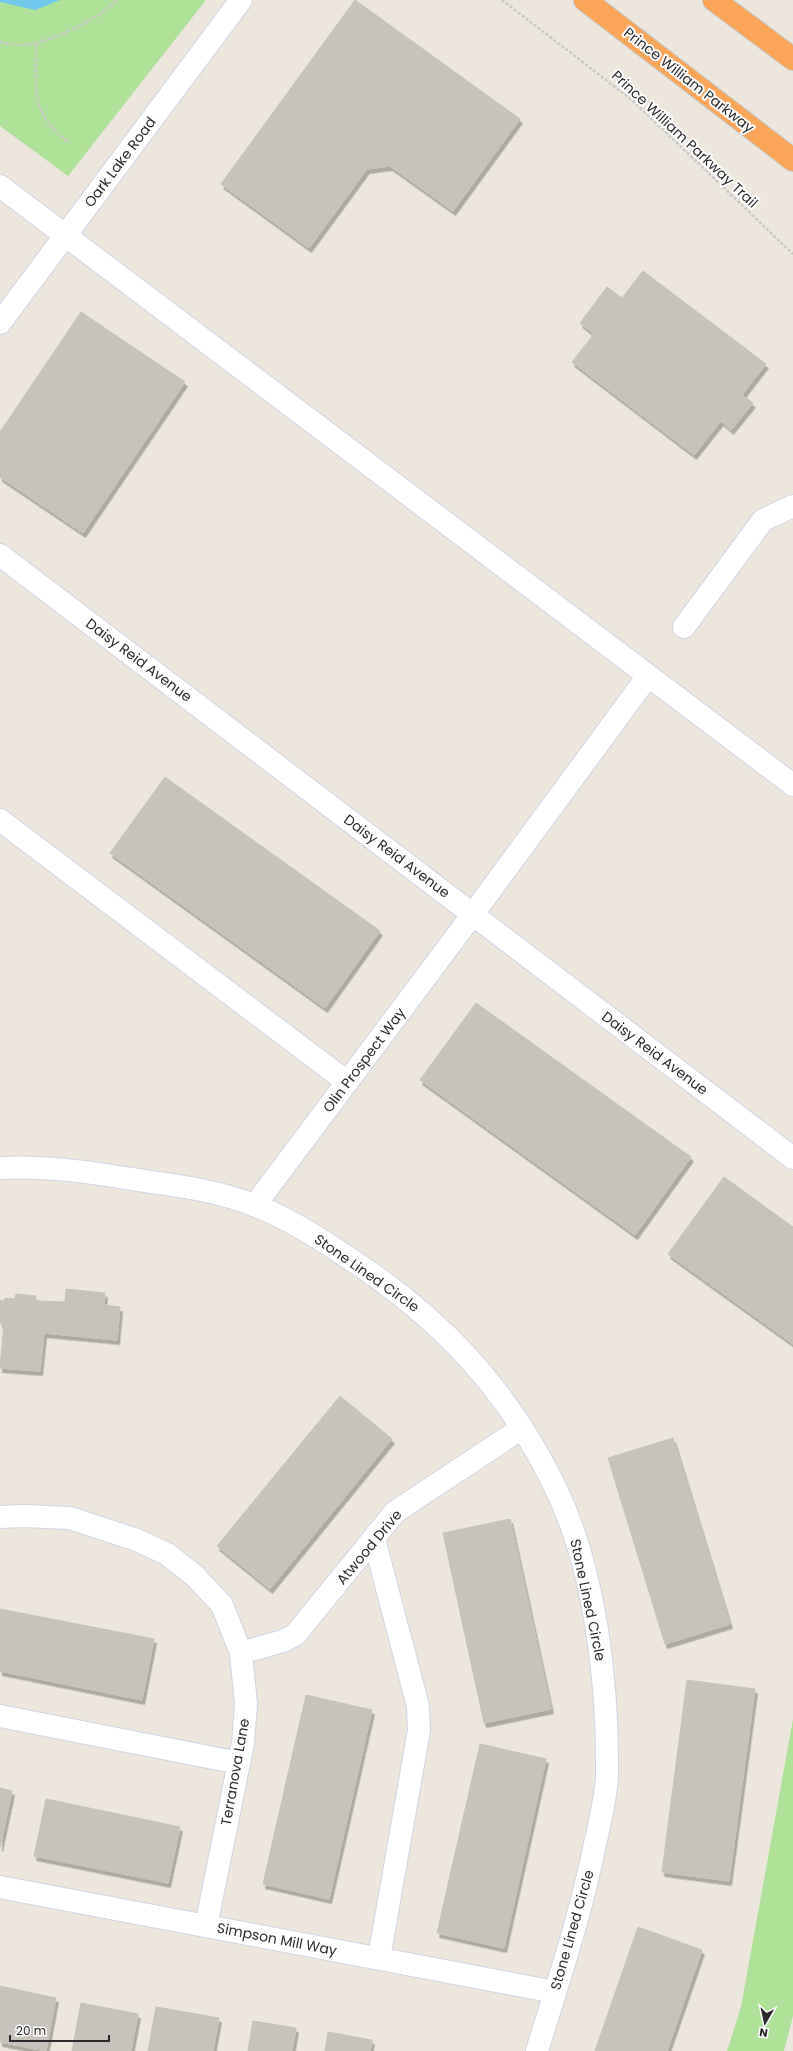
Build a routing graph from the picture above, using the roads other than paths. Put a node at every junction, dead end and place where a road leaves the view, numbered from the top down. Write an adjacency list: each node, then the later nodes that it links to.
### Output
1 (241, 0): 7 (street, Oark Lake Road)
2 (586, 0): 5 (highway, Prince William Parkway)
3 (714, 0): 4 (highway)
4 (793, 59)
5 (793, 160)
6 (0, 186): 7 (street)
7 (66, 235): 8 (street, Oark Lake Road); 12 (street)
8 (0, 323)
9 (793, 506): 11 (street)
10 (0, 555): 15 (street, Daisy Reid Avenue)
11 (684, 627)
12 (648, 676): 13 (street); 15 (street, Olin Prospect Way)
13 (793, 785)
14 (0, 820): 16 (street)
15 (473, 914): 16 (street, Olin Prospect Way); 17 (street, Daisy Reid Avenue)
16 (347, 1082): 19 (street, Olin Prospect Way)
17 (793, 1158)
18 (0, 1168): 19 (street, Stone Lined Circle)
19 (255, 1205): 20 (street, Stone Lined Circle)
20 (522, 1428): 22 (street, Atwood Drive); 29 (street, Stone Lined Circle)
21 (0, 1517): 23 (street, Terranova Lane)
22 (374, 1539): 23 (street, Atwood Drive); 28 (street)
23 (241, 1653): 25 (street, Terranova Lane)
24 (0, 1716): 25 (street)
25 (238, 1763): 27 (street, Terranova Lane)
26 (0, 1887): 27 (street, Simpson Mill Way)
27 (206, 1926): 28 (street, Simpson Mill Way)
28 (379, 1958): 29 (street, Simpson Mill Way)
29 (554, 1992): 30 (street, Stone Lined Circle)
30 (537, 2051)

